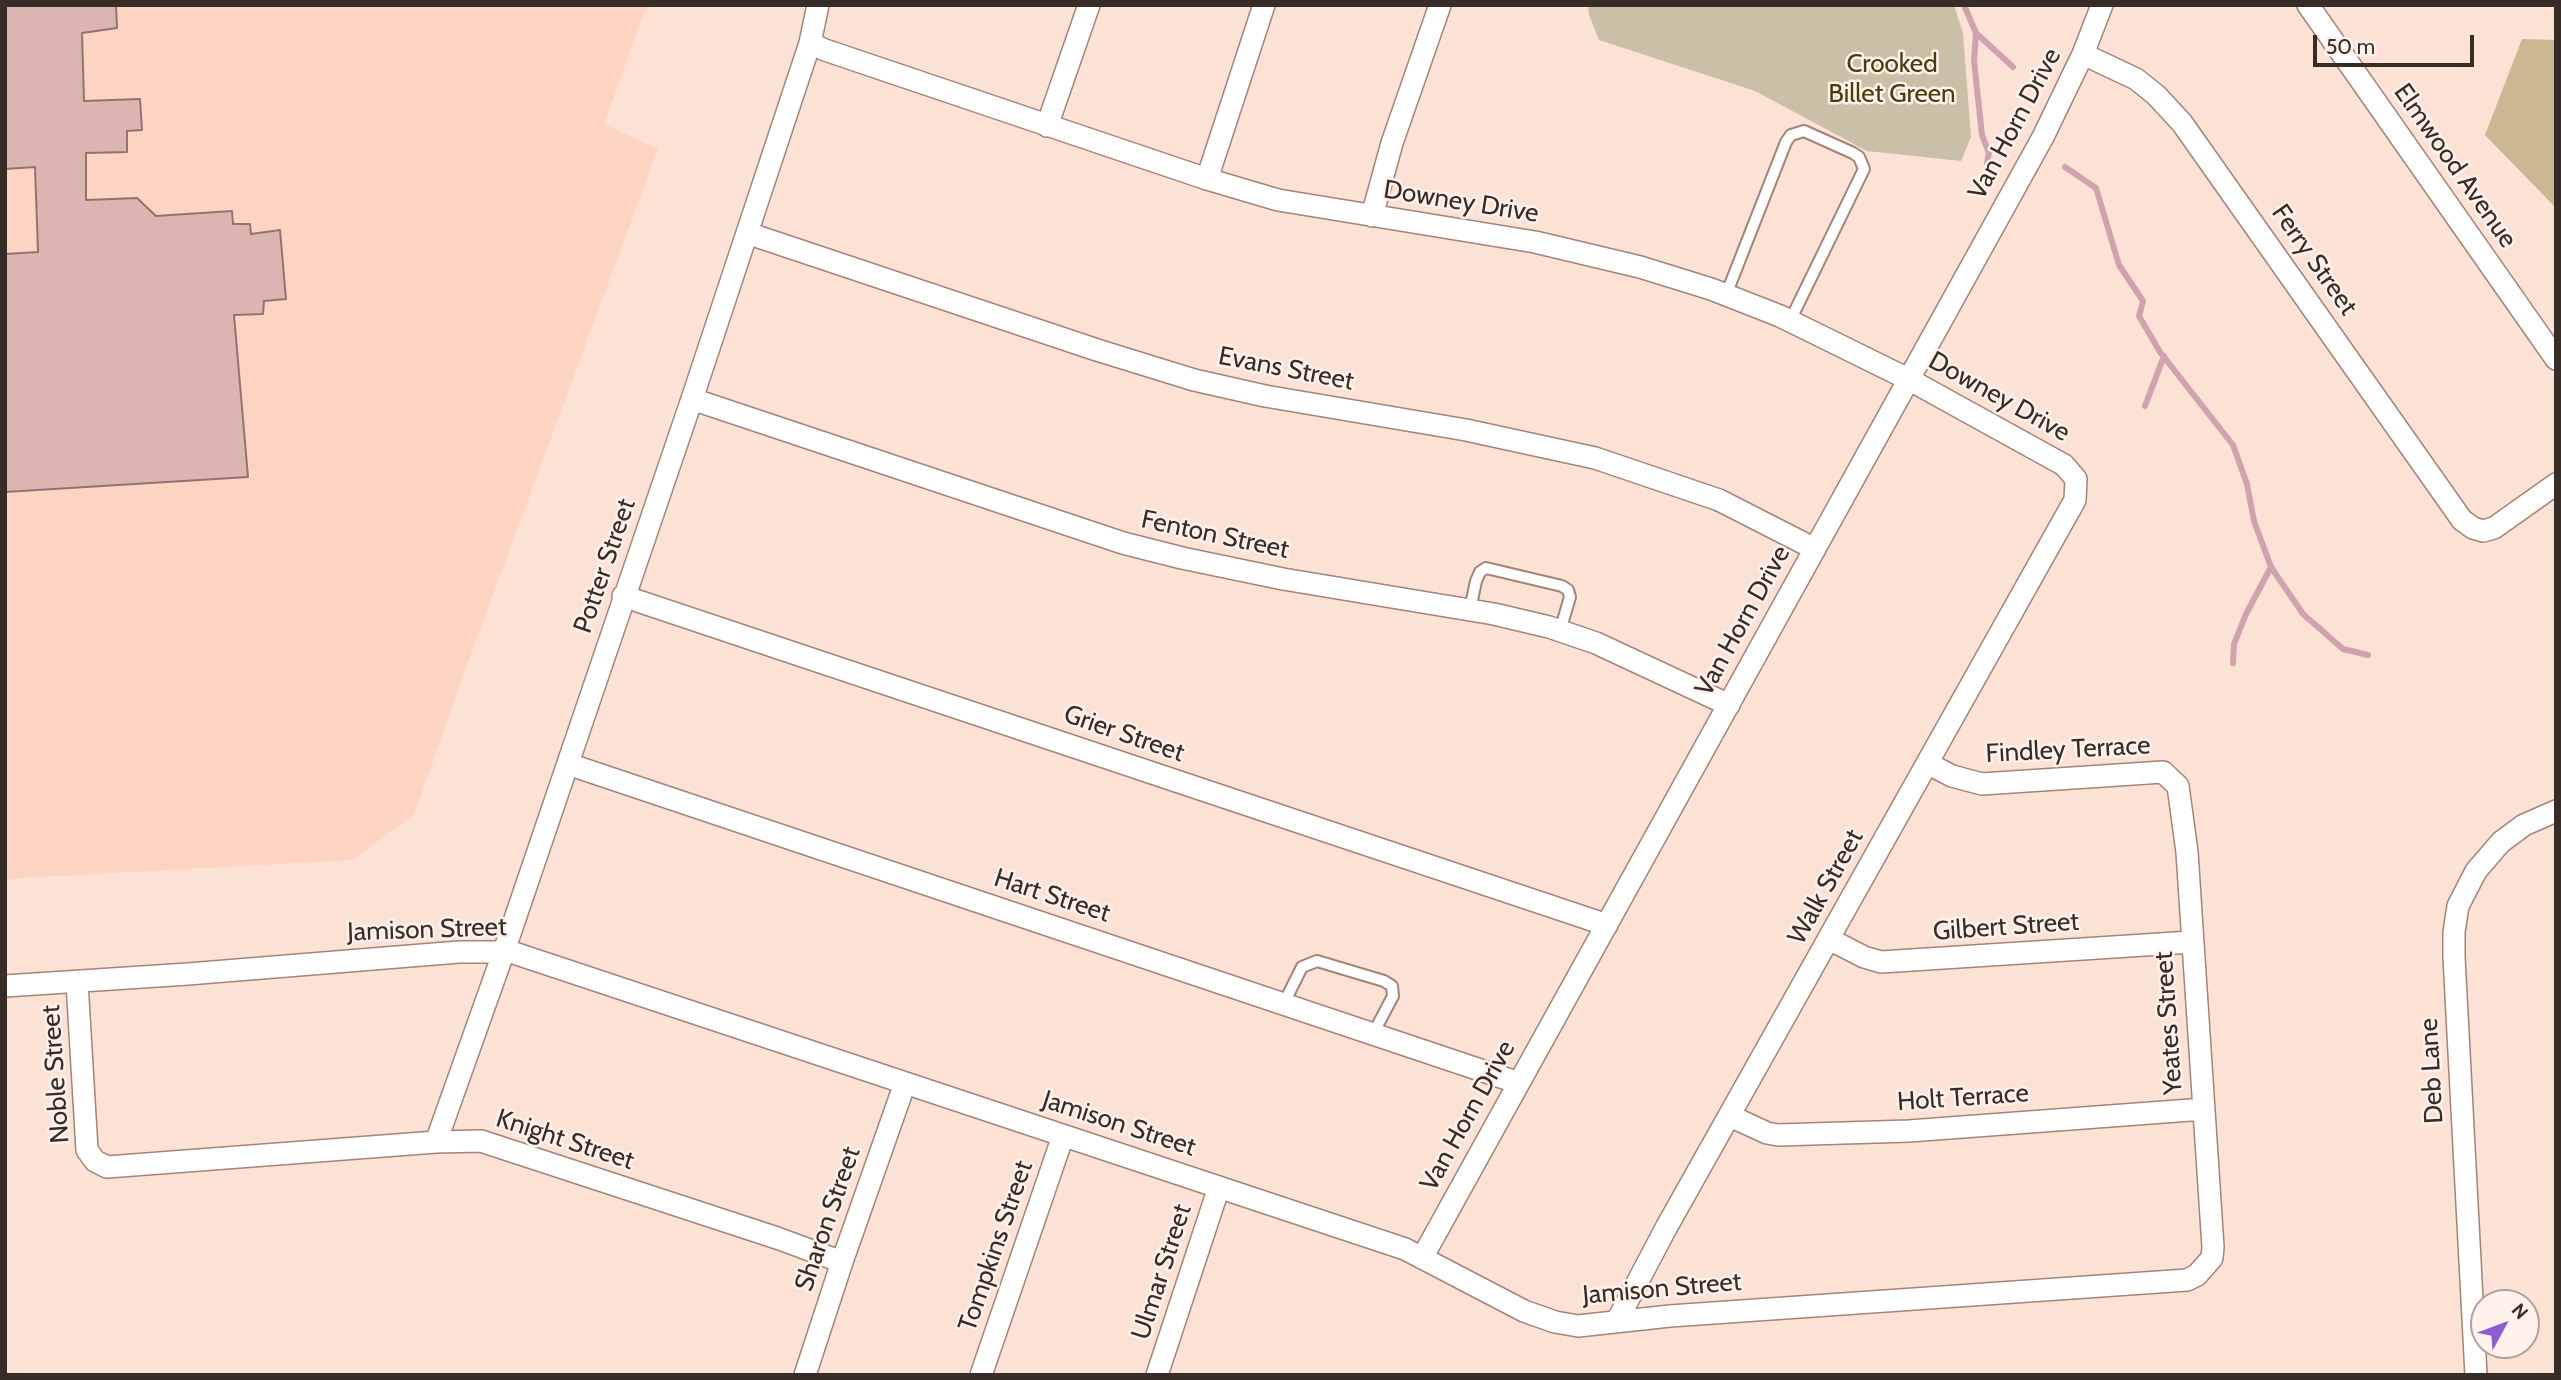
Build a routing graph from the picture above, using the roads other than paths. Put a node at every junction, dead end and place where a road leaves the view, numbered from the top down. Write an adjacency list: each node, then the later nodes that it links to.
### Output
1 (818, 5): 7 (street, Potter Street)
2 (1089, 5): 9 (street)
3 (1264, 5): 10 (street)
4 (1440, 5): 11 (street)
5 (2102, 5): 8 (street, Van Horn Drive)
6 (2308, 5): 15 (street, Elmwood Avenue)
7 (810, 43): 9 (street, Downey Drive); 12 (street, Potter Street)
8 (2083, 54): 16 (street, Van Horn Drive); 19 (street, Ferry Street)
9 (1047, 126): 10 (street, Downey Drive)
10 (1208, 179): 11 (street, Downey Drive)
11 (1372, 216): 13 (street, Downey Drive)
12 (747, 233): 17 (street, Potter Street); 20 (street, Evans Street)
13 (1726, 295): 14 (street, Downey Drive); 14 (lane)
14 (1790, 321): 16 (street, Downey Drive)
15 (2556, 359)
16 (1910, 380): 18 (street, Downey Drive); 20 (street, Van Horn Drive)
17 (692, 399): 21 (street, Potter Street); 22 (street, Fenton Street)
18 (2076, 479): 25 (street, Walk Street)
19 (2556, 484)
20 (1815, 549): 24 (street, Van Horn Drive)
21 (623, 596): 26 (street, Potter Street); 29 (street, Grier Street)
22 (1470, 610): 23 (street, Fenton Street); 23 (lane)
23 (1560, 631): 24 (street, Fenton Street)
24 (1729, 705): 29 (street, Van Horn Drive)
25 (1927, 763): 27 (street, Findley Terrace); 30 (street, Walk Street)
26 (568, 764): 32 (street, Potter Street); 35 (street, Hart Street)
27 (2171, 779): 31 (street, Yeates Street)
28 (2556, 810): 52 (street, Deb Lane)
29 (1607, 925): 38 (street, Van Horn Drive)
30 (1829, 939): 31 (street, Gilbert Street); 40 (street, Walk Street)
31 (2191, 942): 39 (street, Yeates Street)
32 (504, 951): 33 (street, Jamison Street); 37 (street, Jamison Street); 42 (street, Potter Street)
33 (77, 982): 34 (street, Jamison Street); 43 (street, Noble Street)
34 (5, 986)
35 (1284, 1003): 36 (street, Hart Street); 36 (lane)
36 (1373, 1034): 38 (street, Hart Street)
37 (905, 1083): 41 (street, Jamison Street); 46 (street, Sharon Street)
38 (1518, 1083): 45 (street, Van Horn Drive)
39 (2204, 1109): 40 (street, Holt Terrace); 47 (street, Yeates Street)
40 (1730, 1116): 48 (street, Walk Street)
41 (1063, 1136): 44 (street, Jamison Street); 50 (street, Tompkins Street)
42 (436, 1142): 43 (street, Knight Street); 46 (street, Knight Street)
43 (95, 1161)
44 (1219, 1187): 45 (street, Jamison Street); 51 (street, Ulmar Street)
45 (1422, 1258): 48 (street, Jamison Street)
46 (842, 1262): 49 (street, Sharon Street)
47 (2208, 1265): 48 (street, Jamison Street)
48 (1617, 1321)
49 (805, 1375)
50 (981, 1375)
51 (1157, 1375)
52 (2476, 1375)

